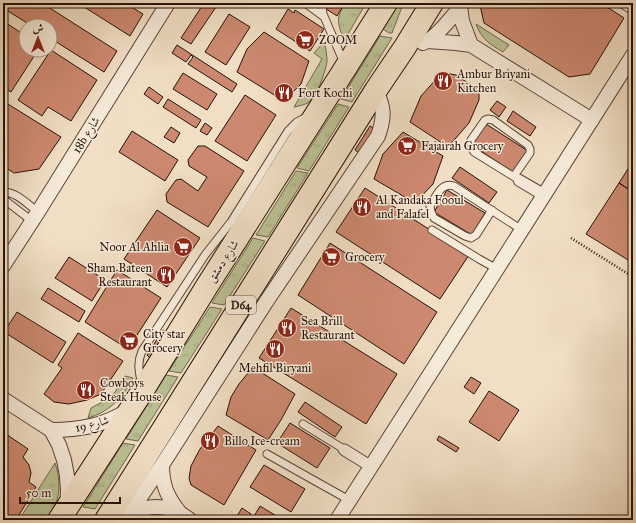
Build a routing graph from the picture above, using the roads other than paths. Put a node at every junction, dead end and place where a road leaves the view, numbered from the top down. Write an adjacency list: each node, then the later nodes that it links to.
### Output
1 (168, 3): 24 (street, 18b شارع)
2 (305, 3): 11 (lane)
3 (386, 3): 16 (main road, شارع دمشق)
4 (432, 3): 14 (main road, D64)
5 (620, 3): 10 (lane)
6 (627, 3): 9 (lane)
7 (461, 5): 12 (street); 13 (street)
8 (322, 6): 11 (lane)
9 (633, 6)
10 (633, 11)
11 (324, 17): 16 (lane)
12 (428, 41): 13 (street); 14 (street)
13 (471, 45): 18 (street)
14 (405, 47): 17 (main road, D64)
15 (633, 55): 18 (street)
16 (346, 67): 30 (main road, شارع دمشق)
17 (376, 90): 34 (street); 40 (main road, D64)
18 (592, 120): 21 (street)
19 (515, 177): 19 (lane); 21 (lane)
20 (3, 192): 24 (lane)
21 (544, 195): 26 (street)
22 (3, 197): 24 (lane)
23 (492, 210): 23 (lane); 26 (lane)
24 (35, 217): 27 (street, 18b شارع)
25 (432, 230): 28 (lane)
26 (522, 230): 28 (street)
27 (3, 266)
28 (497, 269): 35 (street)
29 (3, 399): 32 (street)
30 (130, 410): 32 (street, شارع 19); 37 (main road, شارع دمشق)
31 (303, 424): 35 (lane)
32 (51, 430): 37 (street)
33 (267, 454): 36 (lane)
34 (162, 464): 38 (street); 39 (street)
35 (371, 466): 36 (street)
36 (349, 500): 41 (street)
37 (63, 514)
38 (185, 516): 39 (street)
39 (127, 517)
40 (106, 520)
41 (336, 520)

